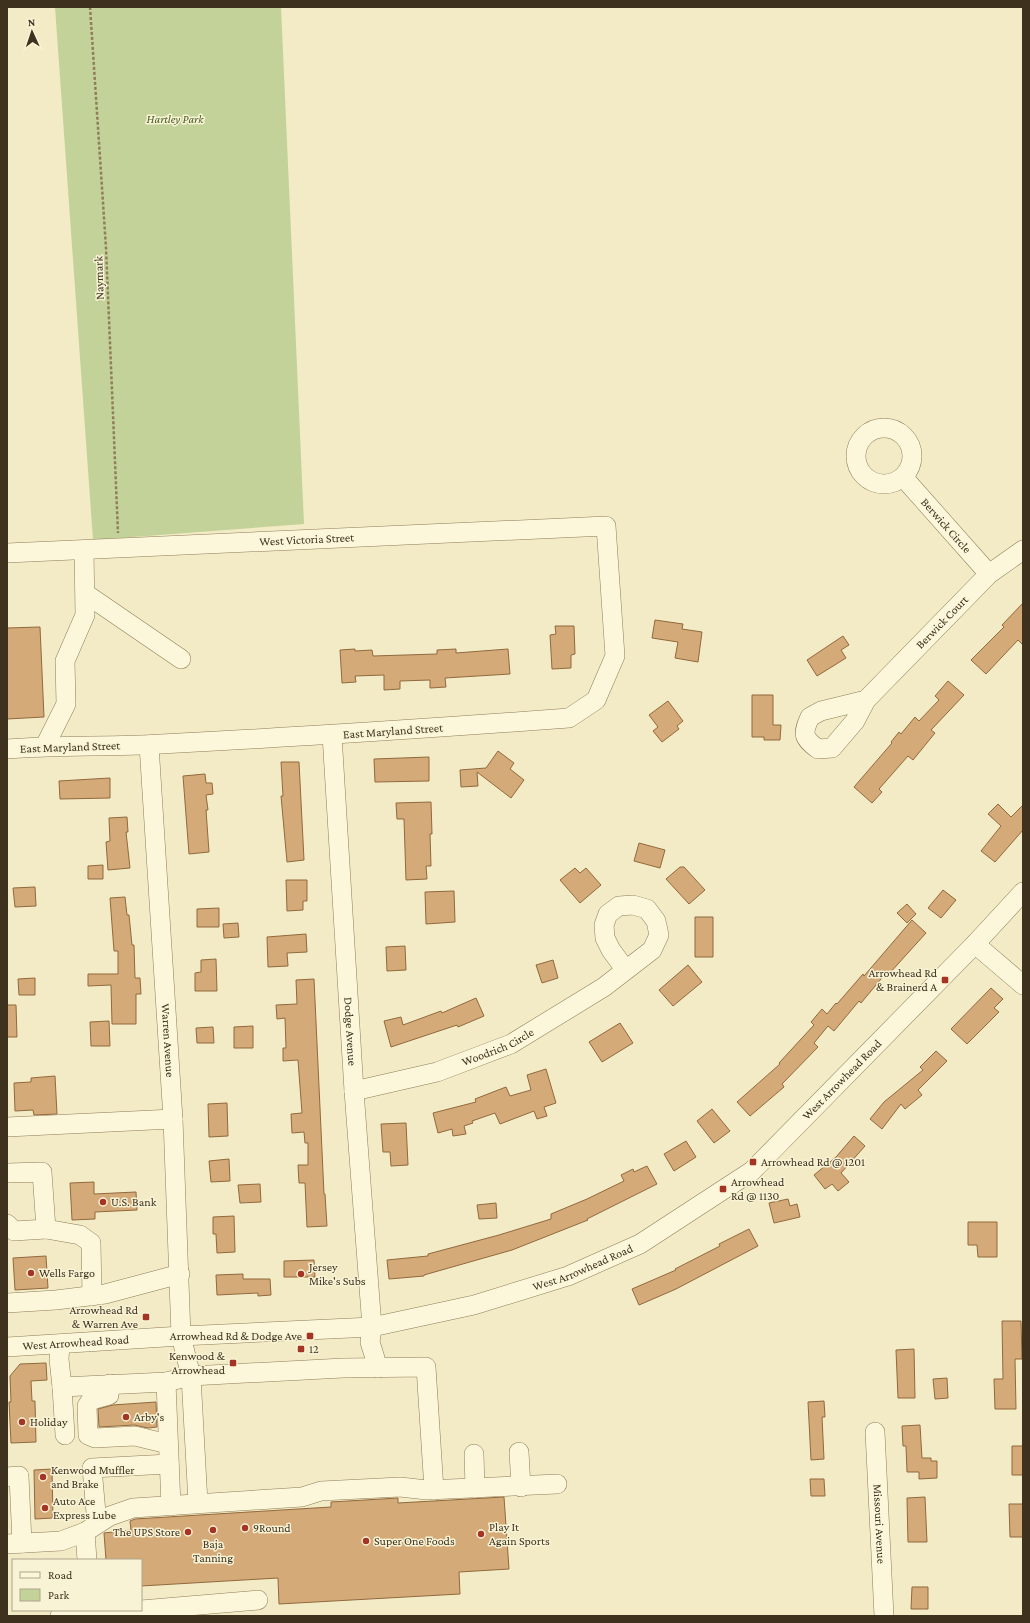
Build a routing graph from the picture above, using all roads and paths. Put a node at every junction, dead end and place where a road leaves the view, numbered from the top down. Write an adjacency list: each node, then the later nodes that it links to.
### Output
1 (90, 7): 4 (path, Naymark)
2 (903, 477): 8 (street, Berwick Circle)
3 (606, 526): 4 (street, West Victoria Street); 12 (street, East Maryland Street)
4 (119, 548): 5 (street, West Victoria Street)
5 (84, 550): 7 (street, West Victoria Street); 9 (street)
6 (1023, 550): 8 (street, Berwick Court)
7 (7, 553)
8 (989, 574): 11 (street, Berwick Court)
9 (86, 594): 10 (street); 14 (street)
10 (181, 659)
11 (866, 700)
12 (332, 735): 13 (street, East Maryland Street); 20 (street, Dodge Avenue)
13 (149, 745): 14 (street, East Maryland Street); 21 (street, Warren Avenue)
14 (46, 746): 15 (street, East Maryland Street)
15 (7, 749)
16 (1023, 892): 17 (street, West Arrowhead Road)
17 (975, 944): 19 (street); 29 (street, West Arrowhead Road)
18 (625, 970): 20 (street, Woodrich Circle)
19 (1023, 985)
20 (354, 1091): 29 (street, Dodge Avenue)
21 (173, 1118): 22 (street); 26 (street, Warren Avenue)
22 (7, 1127)
23 (7, 1174): 25 (street)
24 (7, 1224): 25 (street)
25 (46, 1229): 27 (street)
26 (180, 1274): 27 (street); 30 (street, Warren Avenue)
27 (92, 1296): 28 (street)
28 (7, 1303)
29 (372, 1327): 30 (street, West Arrowhead Road); 33 (street, Dodge Avenue)
30 (182, 1336): 31 (street, West Arrowhead Road); 34 (street, Warren Avenue)
31 (60, 1344): 32 (street, West Arrowhead Road); 37 (street)
32 (7, 1347)
33 (378, 1368): 34 (street); 48 (street)
34 (191, 1376): 35 (street); 49 (street, Warren Avenue)
35 (166, 1382): 36 (street); 40 (street)
36 (110, 1384): 37 (street); 40 (street)
37 (62, 1387): 39 (street)
38 (876, 1432): 59 (street, Missouri Avenue)
39 (64, 1435)
40 (168, 1444): 43 (street)
41 (519, 1452): 46 (street)
42 (474, 1454): 47 (street)
43 (169, 1464): 50 (street); 51 (street)
44 (7, 1477): 52 (street)
45 (557, 1484): 46 (street)
46 (521, 1487): 47 (street)
47 (475, 1488): 48 (street)
48 (434, 1490): 49 (street)
49 (198, 1503): 50 (street)
50 (171, 1506): 51 (street)
51 (91, 1528): 52 (street); 53 (street)
52 (15, 1544)
53 (87, 1559)
54 (258, 1600): 55 (street)
55 (142, 1610)
56 (113, 1611): 57 (street)
57 (90, 1612): 58 (street)
58 (60, 1616)
59 (884, 1616)

